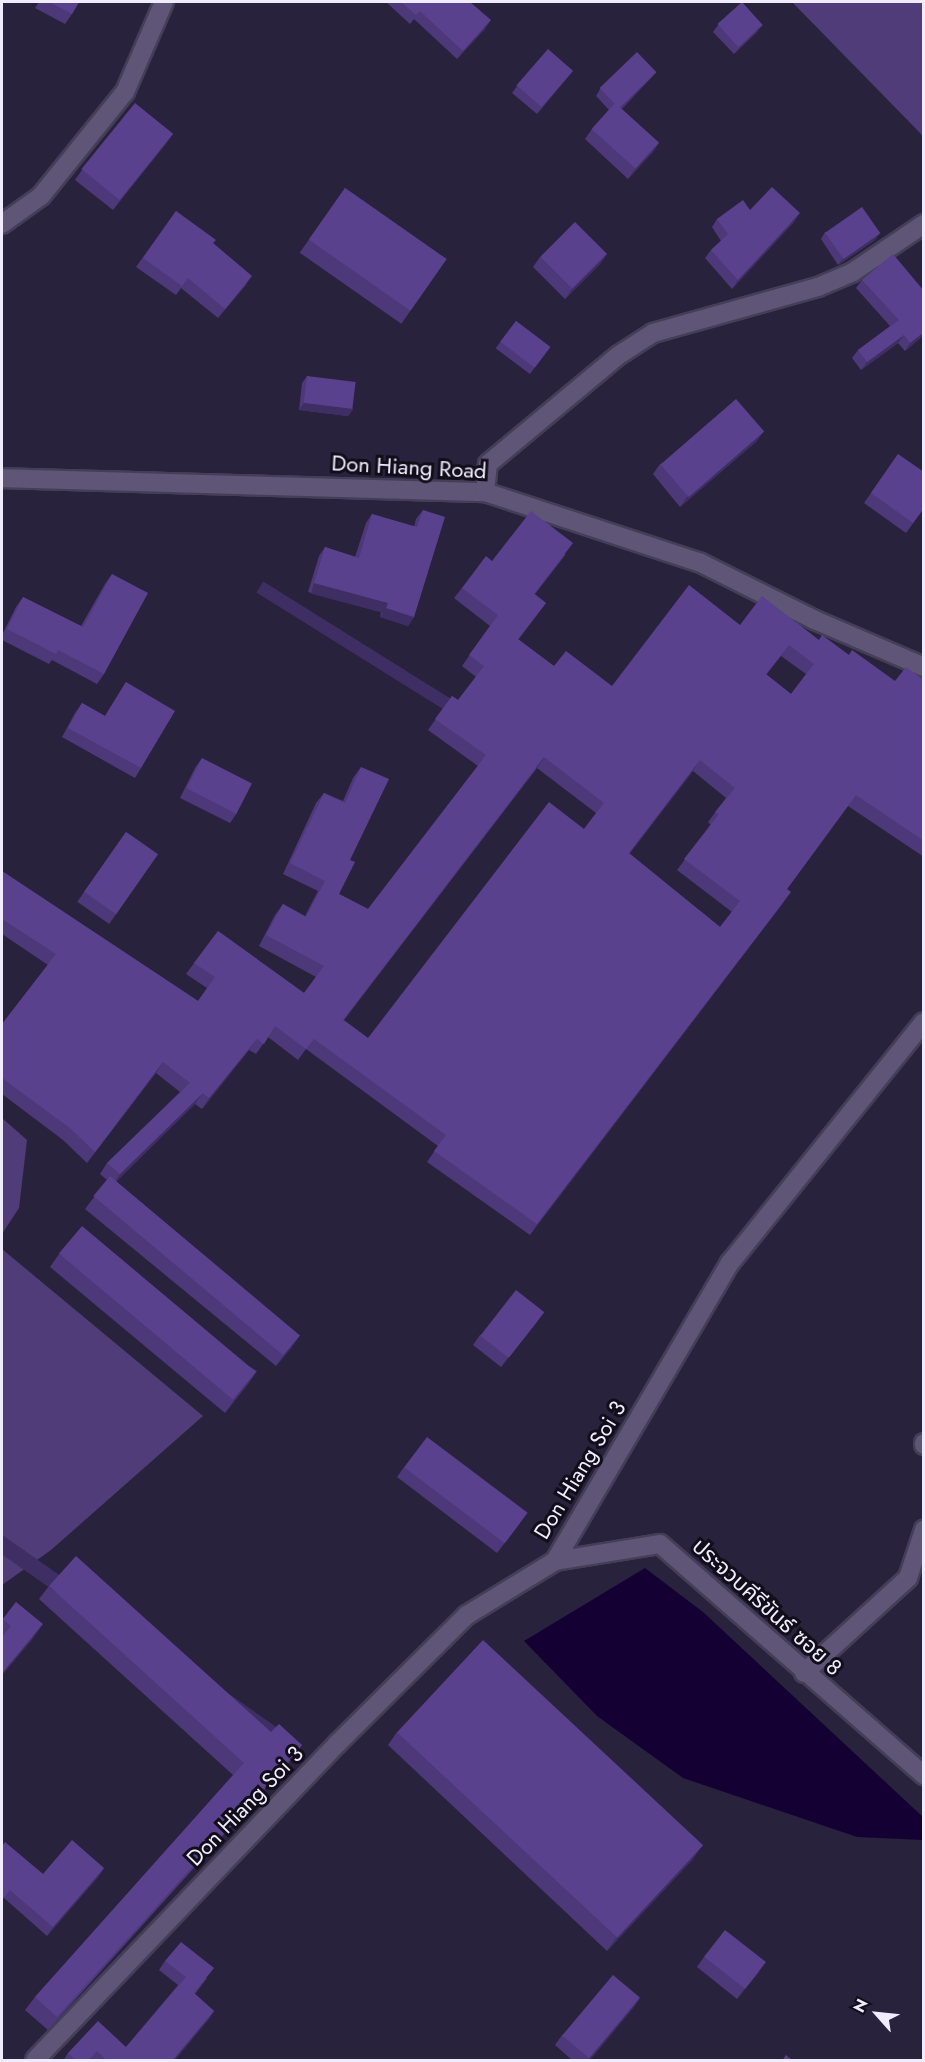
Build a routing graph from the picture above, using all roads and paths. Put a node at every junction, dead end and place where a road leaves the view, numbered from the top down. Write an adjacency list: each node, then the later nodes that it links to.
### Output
1 (164, 2): 2 (street)
2 (2, 224)
3 (924, 224): 5 (street)
4 (2, 478): 5 (street, Don Hiang Road)
5 (485, 492): 6 (street, Don Hiang Road)
6 (924, 667)
7 (924, 1022): 9 (street, Don Hiang Soi 3)
8 (924, 1530): 10 (street)
9 (555, 1561): 10 (street, ประจวบคีรีขันธ์ ซอย 8); 12 (street, Don Hiang Soi 3)
10 (804, 1673): 11 (street, ประจวบคีรีขันธ์ ซอย 8)
11 (924, 1775)
12 (35, 2061)

